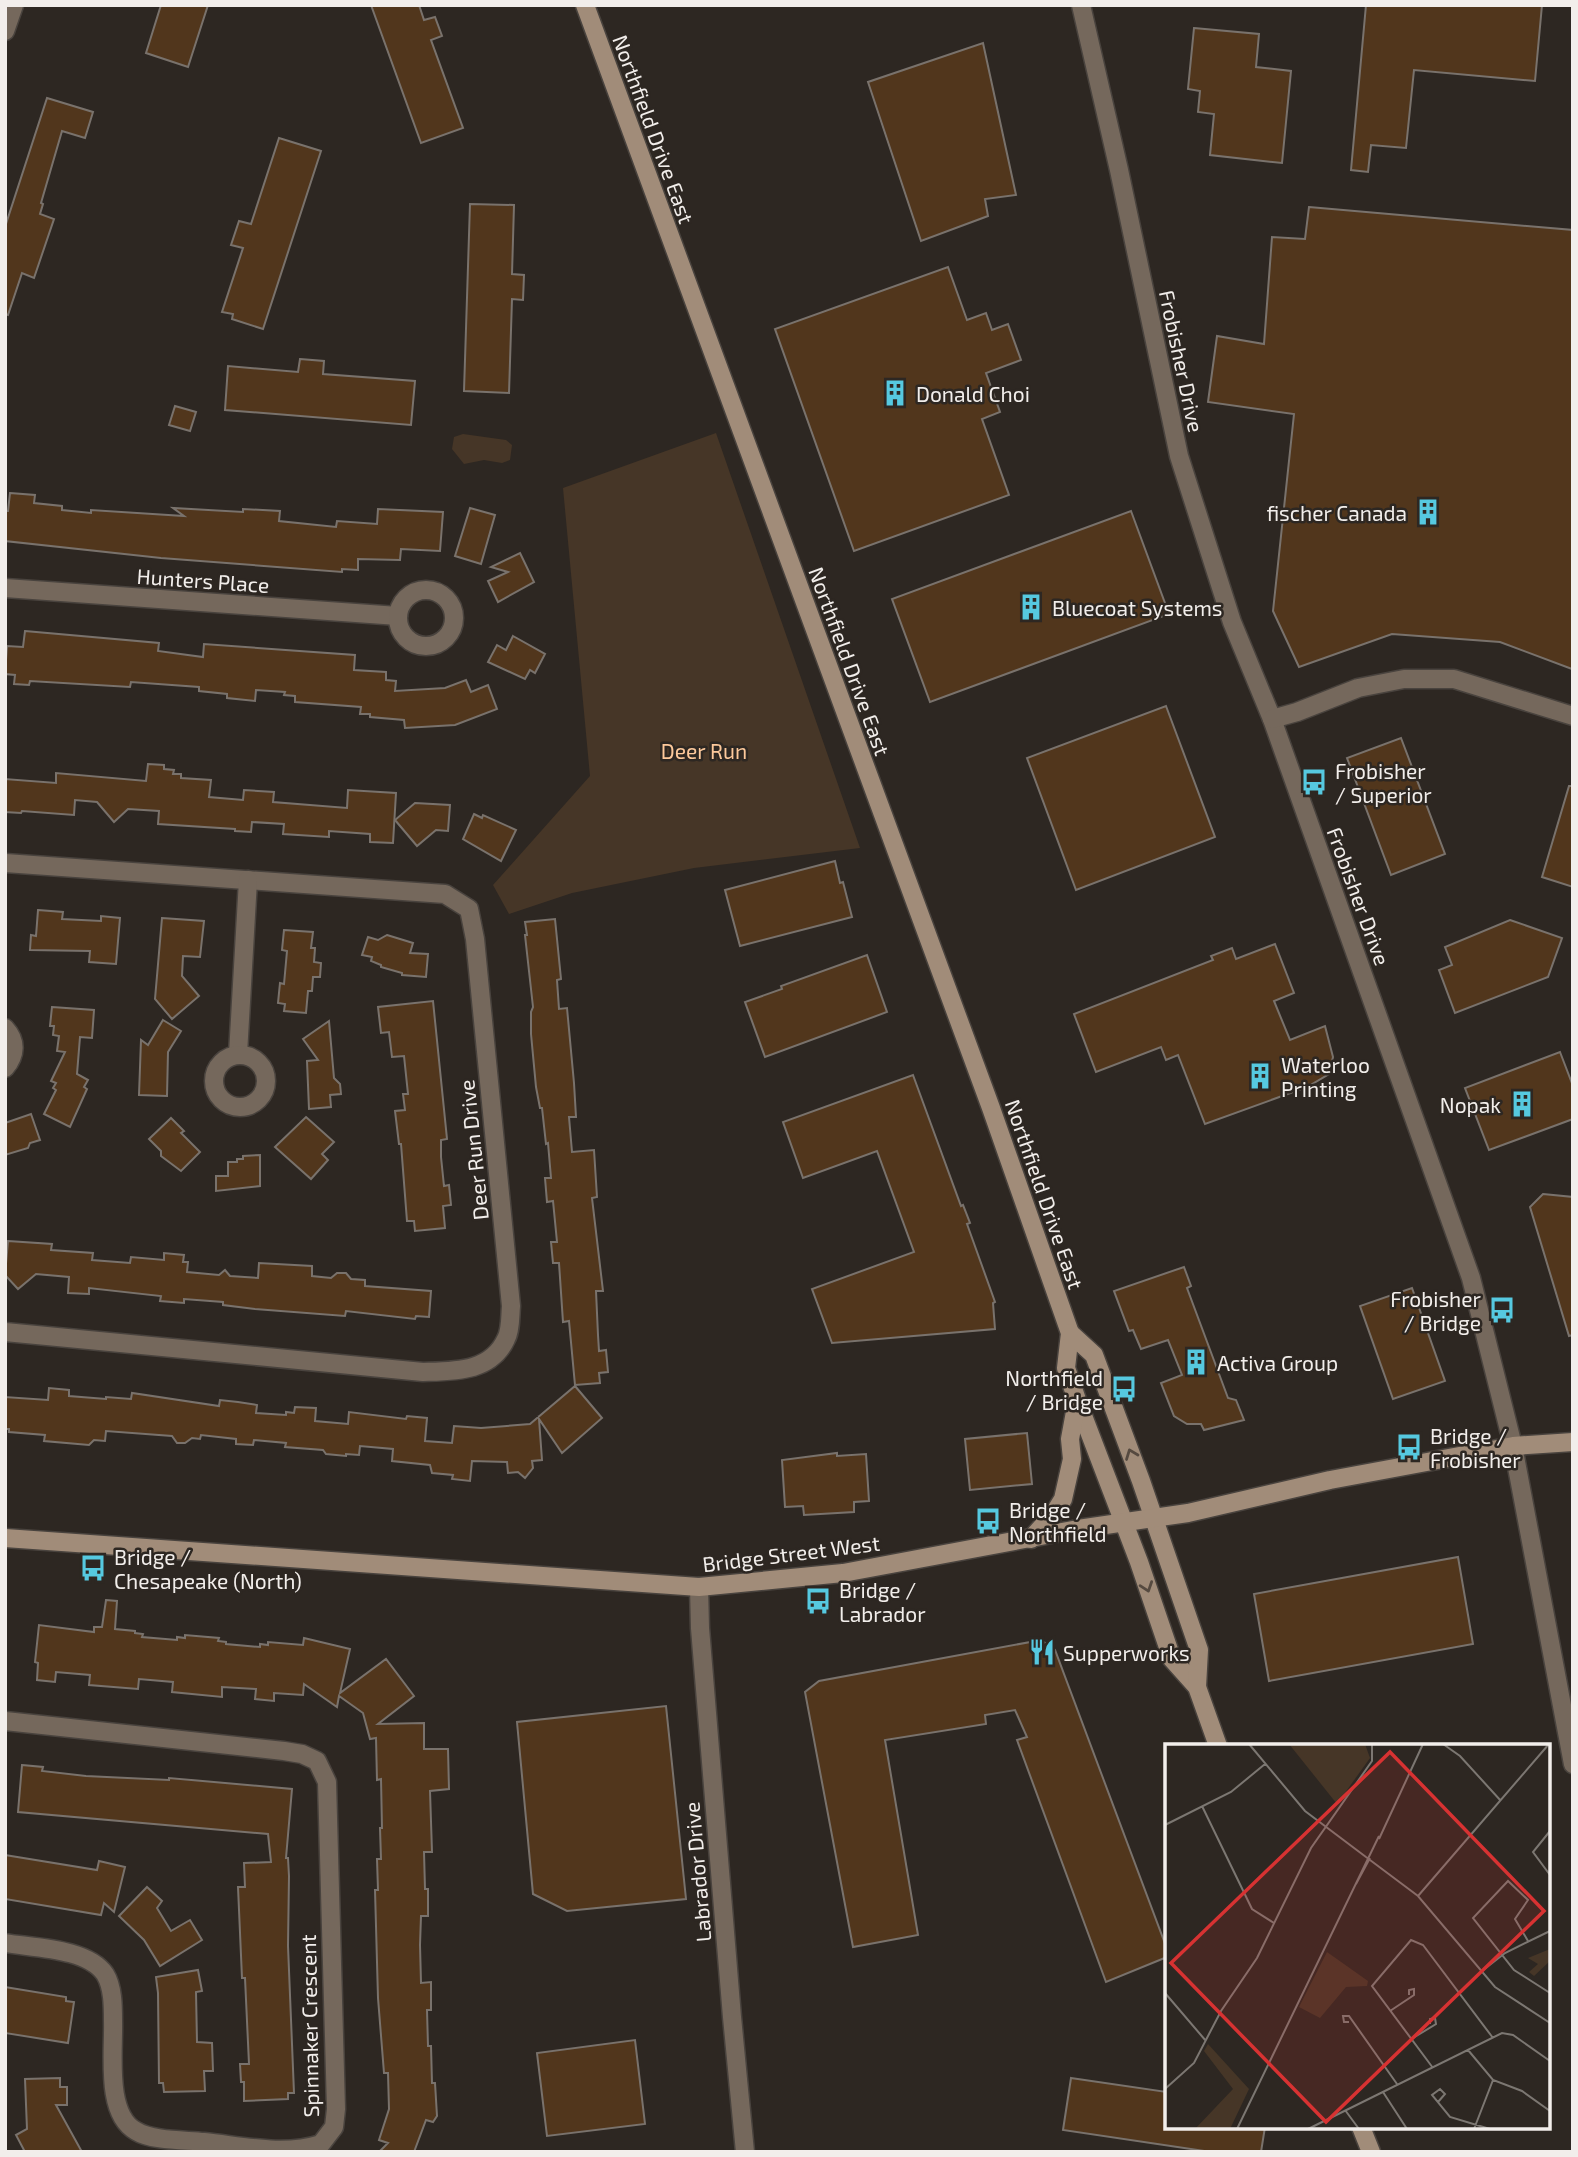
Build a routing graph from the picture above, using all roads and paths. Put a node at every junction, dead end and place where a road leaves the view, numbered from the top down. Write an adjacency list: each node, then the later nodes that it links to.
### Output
1 (13, 5): 4 (street)
2 (584, 5): 15 (main road, Northfield Drive East)
3 (1082, 5): 8 (street, Frobisher Drive)
4 (5, 31)
5 (5, 588): 6 (street, Hunters Place)
6 (398, 616)
7 (1573, 716): 8 (street)
8 (1272, 719): 18 (street, Frobisher Drive)
9 (5, 863): 10 (street, Deer Run Drive)
10 (248, 880): 12 (street); 14 (street, Deer Run Drive)
11 (5, 1028): 13 (street)
12 (238, 1054)
13 (5, 1068)
14 (5, 1332)
15 (1070, 1333): 16 (main road, Northfield Drive East); 19 (main road, Northfield Drive East, one-way to 15)
16 (1077, 1400): 20 (main road, Northfield Drive East); 22 (main road)
17 (1573, 1442): 18 (main road, Bridge Street West)
18 (1513, 1446): 19 (main road, Bridge Street West); 27 (street, Frobisher Drive)
19 (1154, 1518): 20 (main road, Bridge Street West); 24 (main road, Northfield Drive East)
20 (1124, 1522): 22 (main road, Bridge Street West); 24 (main road, Northfield Drive East, one-way to 24)
21 (5, 1538): 23 (main road, Bridge Street West)
22 (1031, 1539): 23 (main road, Bridge Street West)
23 (699, 1587): 30 (street, Labrador Drive)
24 (1197, 1687): 26 (main road, Northfield Drive East)
25 (5, 1721): 28 (street, Spinnaker Crescent)
26 (1217, 1744)
27 (1573, 1764)
28 (5, 1943)
29 (1362, 2129): 31 (main road)
30 (746, 2152)
31 (1371, 2152)

